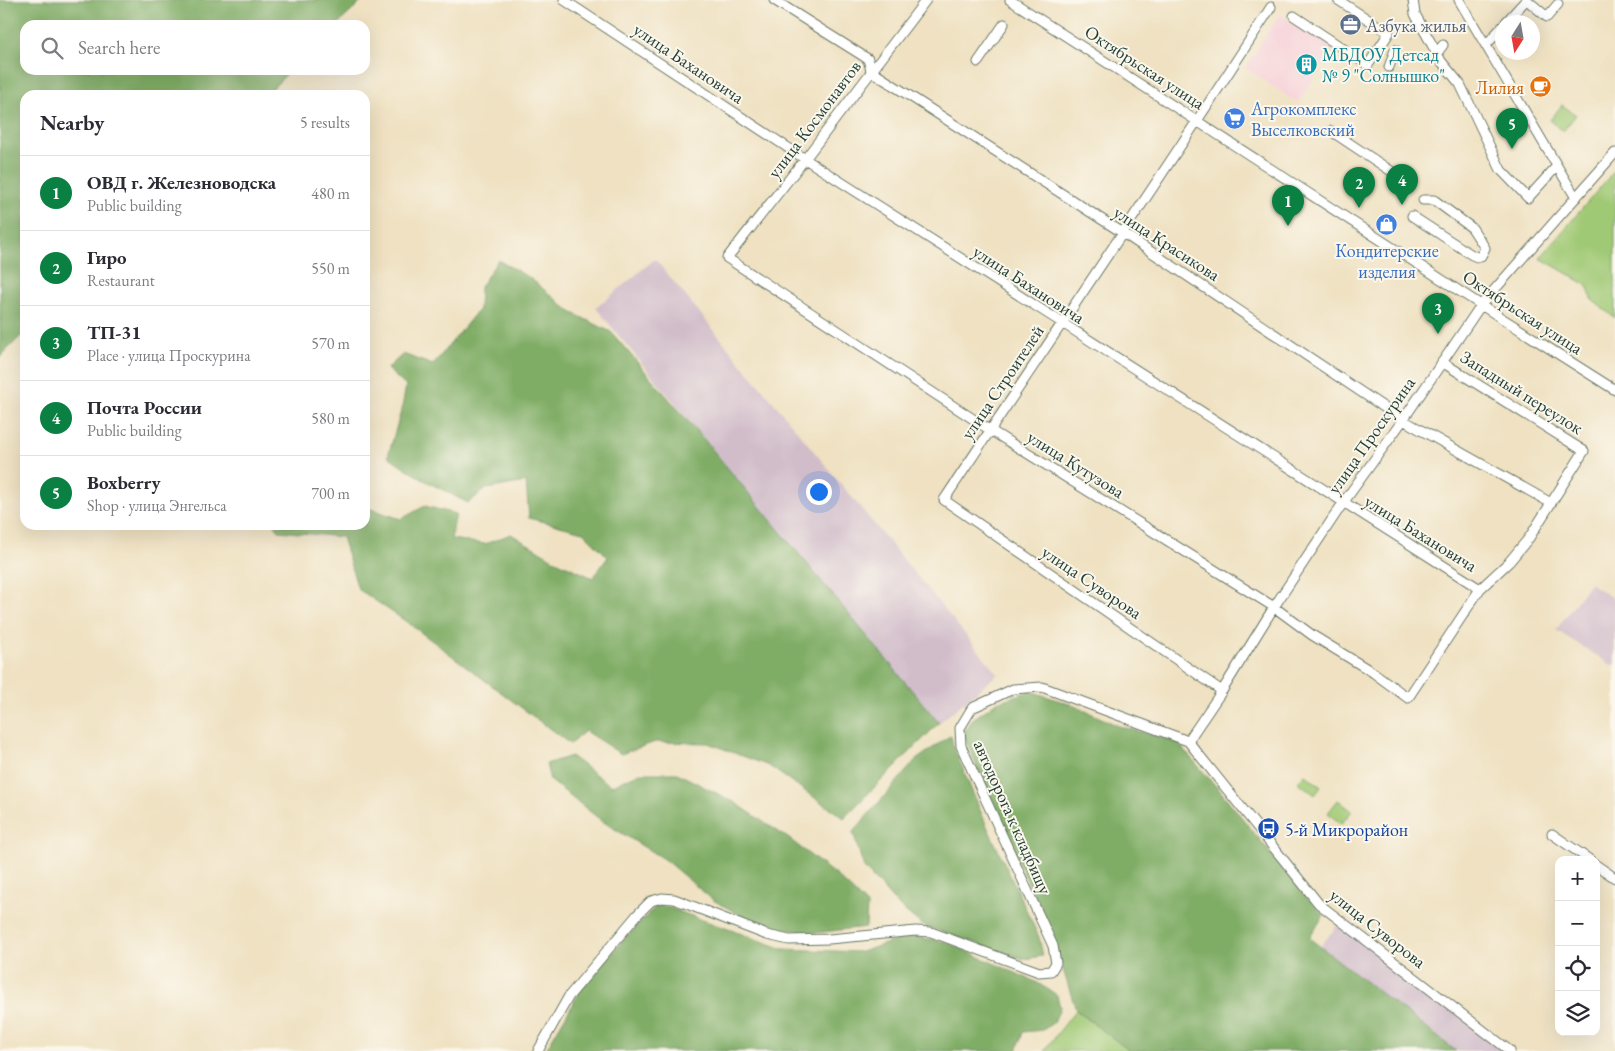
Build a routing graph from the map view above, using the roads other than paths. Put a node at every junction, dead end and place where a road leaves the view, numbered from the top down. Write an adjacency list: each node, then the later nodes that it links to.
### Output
1 (564, 0): 25 (street, улица Бахановича)
2 (774, 0): 21 (street, улица Красикова)
3 (926, 0): 21 (street, улица Космонавтов)
4 (1010, 0): 22 (street, Октябрьская улица)
5 (1338, 0): 12 (street)
6 (1413, 0): 18 (street)
7 (1459, 0): 16 (street)
8 (1526, 0): 9 (street); 11 (street)
9 (1558, 4)
10 (1271, 7): 22 (street, улица Строителей)
11 (1512, 15)
12 (1294, 16)
13 (1004, 24): 19 (street)
14 (1495, 35): 16 (street)
15 (1444, 45): 18 (street)
16 (1486, 46): 26 (street)
17 (1394, 50): 20 (street)
18 (1438, 54): 26 (street)
19 (978, 62)
20 (1389, 67)
21 (871, 71): 25 (street, улица Космонавтов); 31 (street, улица Красикова)
22 (1198, 121): 31 (street, улица Строителей); 33 (street, Октябрьская улица)
23 (1332, 134): 27 (street)
24 (1615, 153): 28 (street, улица Проскурина)
25 (805, 159): 32 (street, улица Космонавтов); 34 (street, улица Бахановича)
26 (1557, 166): 28 (street)
27 (1403, 181)
28 (1576, 198): 33 (street, улица Проскурина)
29 (1423, 200): 30 (street)
30 (1412, 216)
31 (1123, 233): 34 (street, улица Строителей); 37 (street, улица Красикова)
32 (727, 258): 38 (street, улица Кутузова)
33 (1481, 305): 35 (street, улица Проскурина); 36 (street, Октябрьская улица)
34 (1060, 323): 38 (street, улица Строителей); 40 (street, улица Бахановича)
35 (1442, 362): 37 (street, улица Проскурина); 41 (street, Западный переулок)
36 (1615, 390)
37 (1403, 420): 40 (street, улица Проскурина); 41 (street, улица Красикова)
38 (990, 430): 39 (street, улица Строителей); 43 (street, улица Кутузова)
39 (944, 500): 44 (street, улица Суворова)
40 (1343, 503): 42 (street, улица Бахановича); 43 (street, улица Проскурина)
41 (1551, 503): 42 (street)
42 (1480, 589): 43 (street, улица Кутузова)
43 (1274, 607): 44 (street, улица Проскурина)
44 (1222, 691): 45 (street, улица Проскурина)
45 (1188, 741): 50 (street, автодорога к кладбищу); 51 (street, улица Суворова)
46 (1552, 834): 47 (street)
47 (1584, 856)
48 (1600, 868): 49 (street)
49 (1615, 878)
50 (538, 1051)
51 (1510, 1051)

